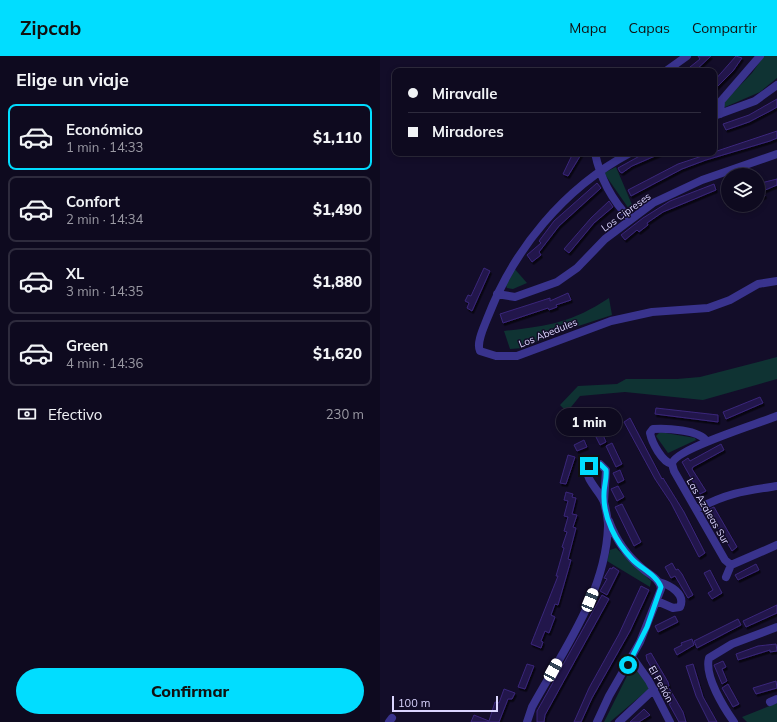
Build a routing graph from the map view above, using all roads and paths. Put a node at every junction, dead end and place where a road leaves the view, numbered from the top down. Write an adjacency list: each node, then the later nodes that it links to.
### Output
1 (673, 56): 4 (street)
2 (687, 56): 4 (street)
3 (760, 56): 7 (street)
4 (674, 66): 5 (street)
5 (671, 68)
6 (777, 85): 7 (street)
7 (717, 115)
8 (777, 154): 12 (street, Los Cipreses)
9 (596, 156): 11 (street)
10 (625, 156): 11 (street, Los Abedules)
11 (600, 172): 12 (street); 14 (street, Los Abedules)
12 (630, 219): 14 (street, Los Cipreses)
13 (777, 281): 14 (street, Los Abedules)
14 (497, 294)
15 (777, 416): 16 (street)
16 (706, 441): 17 (street); 17 (street, Las Azaleas Sur)
17 (672, 464): 20 (street, Las Azaleas Sur)
18 (777, 486): 20 (street)
19 (604, 502): 21 (street)
20 (697, 509): 25 (street, Las Azaleas Sur)
21 (607, 517): 22 (street); 24 (street)
22 (620, 543): 24 (street); 27 (street)
23 (777, 545): 25 (street)
24 (606, 546): 32 (street)
25 (731, 565): 26 (street)
26 (726, 577)
27 (659, 582): 28 (street); 28 (street)
28 (657, 601): 30 (street)
29 (777, 627): 36 (street)
30 (632, 657): 31 (street, El Peñón); 33 (street)
31 (654, 689): 34 (street); 35 (street, El Peñón)
32 (527, 722)
33 (597, 722)
34 (619, 722)
35 (670, 722)
36 (734, 722)

